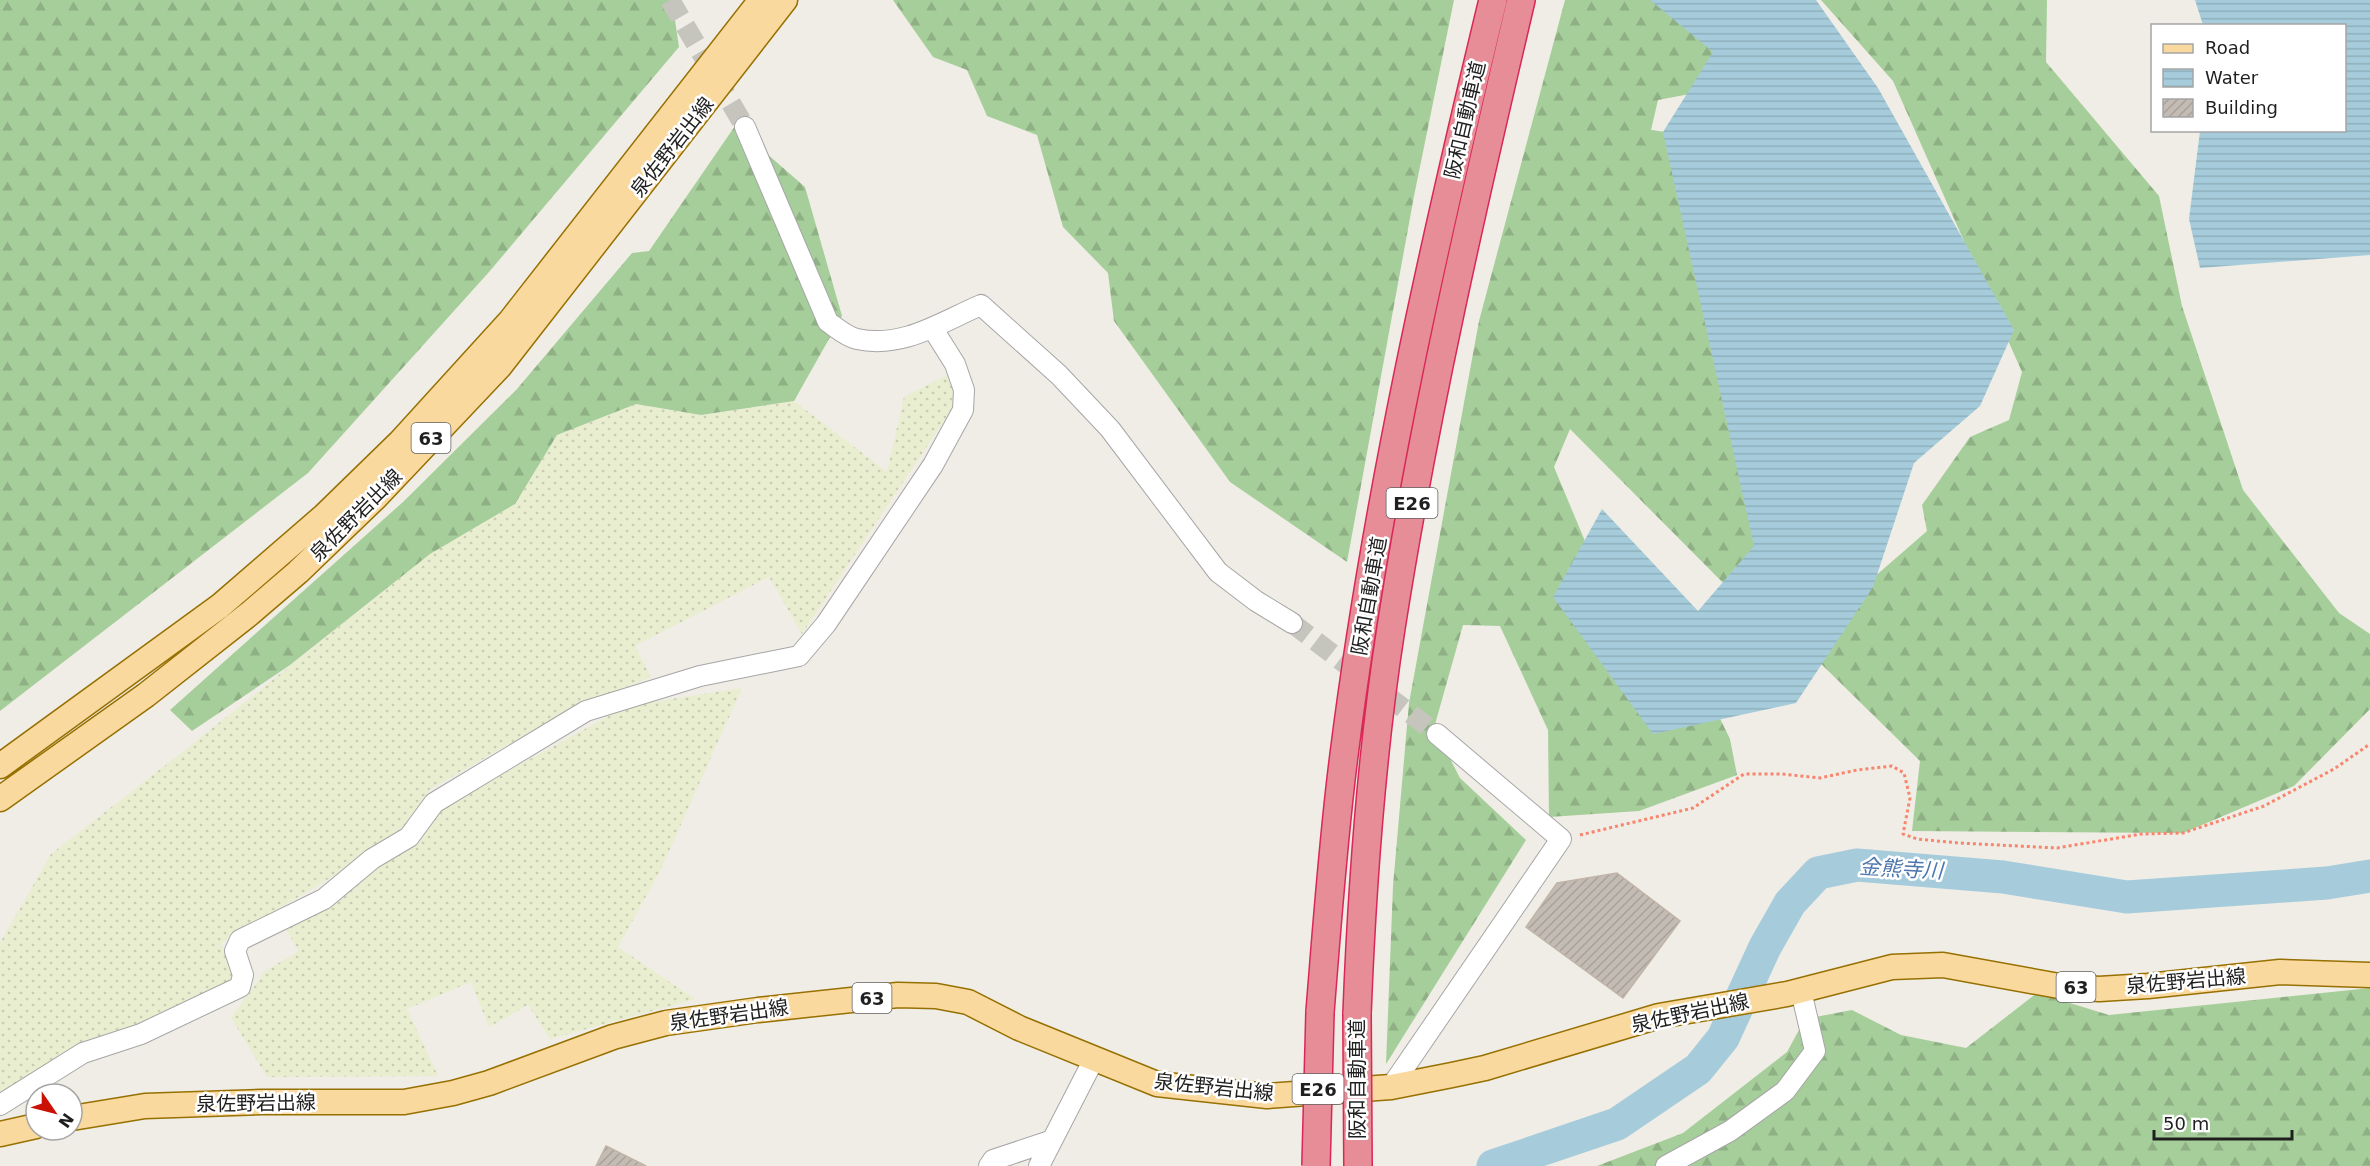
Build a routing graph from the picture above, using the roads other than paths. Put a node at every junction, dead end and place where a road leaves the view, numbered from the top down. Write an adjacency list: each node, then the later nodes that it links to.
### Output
1 (761, 0): 13 (main road, 泉佐野岩出線 / 63)
2 (785, 0): 14 (main road, 泉佐野岩出線 / 63)
3 (1484, 0): 7 (highway)
4 (1493, 0): 7 (highway, 阪和自動車道 / E26)
5 (1521, 0): 9 (highway, 阪和自動車道 / E26)
6 (1533, 0): 9 (highway)
7 (1465, 116): 26 (highway, 阪和自動車道 / E26, bridge)
8 (745, 127): 10 (street)
9 (1470, 221): 27 (highway, 阪和自動車道 / E26, bridge)
10 (933, 329): 11 (street); 19 (street)
11 (1292, 623)
12 (1437, 734): 18 (street)
13 (0, 766)
14 (0, 799)
15 (2370, 975): 16 (main road, 泉佐野岩出線 / 63)
16 (1794, 993): 18 (main road, 泉佐野岩出線 / 63); 28 (street)
17 (1094, 1059): 18 (main road, 泉佐野岩出線 / 63); 20 (main road, 泉佐野岩出線 / 63); 23 (street)
18 (1391, 1087)
19 (0, 1105)
20 (84, 1116)
21 (24, 1129): 22 (main road)
22 (0, 1134)
23 (1050, 1141): 24 (street); 25 (street)
24 (989, 1166)
25 (1039, 1166)
26 (1316, 1166)
27 (1358, 1166)
28 (1666, 1166)

